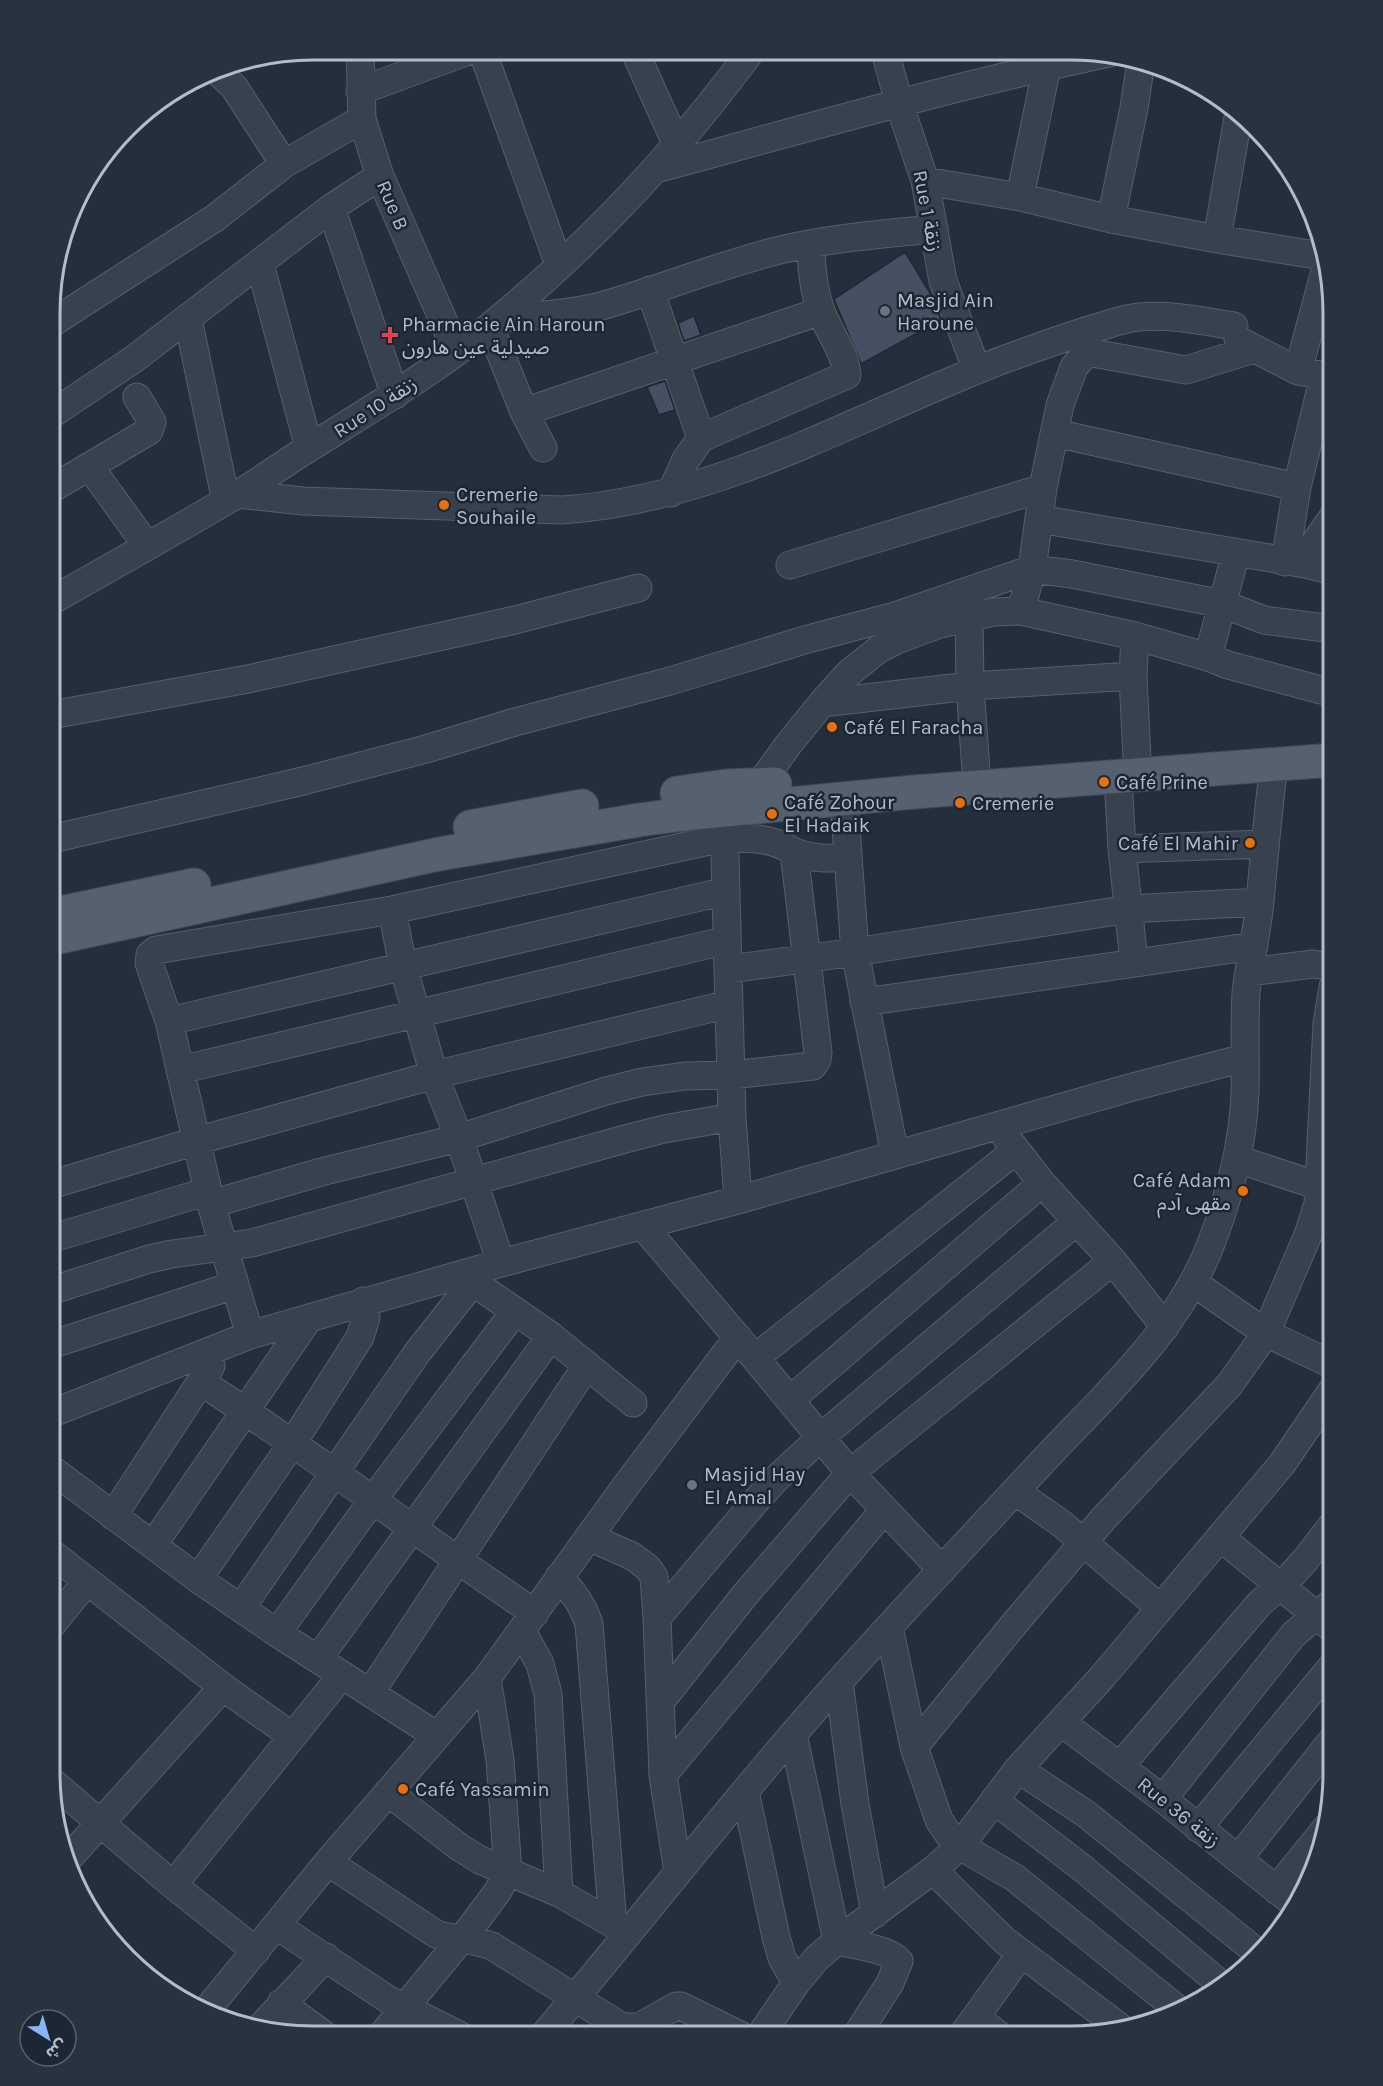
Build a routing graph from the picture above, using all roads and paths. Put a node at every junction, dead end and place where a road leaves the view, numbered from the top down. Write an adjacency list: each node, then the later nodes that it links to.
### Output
1 (360, 60): 11 (street, Rue B)
2 (445, 60): 11 (street)
3 (486, 60): 27 (street)
4 (639, 60): 15 (street)
5 (747, 60): 15 (street, Rue 10 زنقة)
6 (887, 60): 12 (street, Rue 1 زنقة)
7 (1075, 60): 8 (street)
8 (1047, 66): 12 (street); 20 (street)
9 (1140, 70): 22 (street)
10 (223, 76): 16 (street)
11 (360, 92): 13 (street, Rue B)
12 (899, 103): 17 (street); 19 (street, Rue 1 زنقة)
13 (362, 119): 16 (street); 18 (street, Rue B)
14 (1237, 123): 24 (street)
15 (676, 143): 17 (street, Rue 10 زنقة)
16 (284, 164): 32 (street)
17 (656, 169): 27 (street, Rue 10 زنقة)
18 (380, 176): 21 (street); 38 (street, Rue B)
19 (925, 181): 20 (street); 23 (street, Rue 1 زنقة)
20 (1020, 197): 22 (street)
21 (331, 208): 26 (street); 42 (street)
22 (1111, 219): 24 (street)
23 (934, 229): 25 (street); 40 (street, Rue 1 زنقة)
24 (1217, 239): 28 (street)
25 (810, 244): 29 (street); 31 (street)
26 (260, 264): 33 (street); 48 (street)
27 (560, 265): 35 (street, Rue 10 زنقة)
28 (1319, 270)
29 (650, 290): 35 (street); 39 (street)
30 (1322, 301): 41 (street)
31 (821, 311): 39 (street); 47 (street)
32 (60, 318)
33 (188, 319): 44 (street); 55 (street)
34 (1203, 321): 36 (street); 37 (street); 40 (street)
35 (495, 322): 38 (street, Rue 10 زنقة); 45 (street)
36 (1234, 326)
37 (1254, 349): 41 (street); 46 (street)
38 (457, 352): 42 (street, Rue 10 زنقة)
39 (674, 362): 45 (street); 47 (street)
40 (977, 370): 54 (street)
41 (1318, 375): 52 (street)
42 (395, 394): 48 (street, Rue 10 زنقة)
43 (137, 397): 50 (street)
44 (60, 409)
45 (524, 412): 49 (street)
46 (1055, 433): 52 (street); 53 (street)
47 (700, 438): 54 (street)
48 (309, 448): 55 (street, Rue 10 زنقة)
49 (543, 448)
50 (90, 467): 51 (street); 58 (street)
51 (60, 479)
52 (1297, 487): 60 (street)
53 (1043, 488): 56 (street); 61 (street)
54 (670, 493): 55 (street)
55 (232, 497): 58 (street, Rue 10 زنقة)
56 (1039, 519): 59 (street); 62 (street)
57 (1323, 532): 60 (street)
58 (147, 546): 65 (street, Rue 10 زنقة)
59 (1236, 553): 60 (street); 66 (street)
60 (1295, 563): 63 (street)
61 (790, 565)
62 (1032, 569): 66 (street); 67 (street); 84 (street)
63 (1323, 570)
64 (638, 588): 76 (street)
65 (60, 596)
66 (1223, 604): 69 (street); 71 (street)
67 (1021, 611): 68 (street); 70 (street)
68 (969, 617): 73 (street); 75 (street)
69 (1323, 628)
70 (1135, 636): 71 (street); 72 (street)
71 (1209, 657): 74 (street)
72 (1133, 676): 73 (street); 80 (street)
73 (970, 686): 75 (street); 81 (street)
74 (1323, 690)
75 (822, 703): 83 (street)
76 (60, 713)
77 (1323, 742): 80 (main road)
78 (1323, 761): 79 (main road)
79 (1274, 765): 80 (main road); 85 (street)
80 (1127, 768): 81 (main road); 82 (main road); 86 (street)
81 (976, 771): 83 (main road)
82 (844, 800): 83 (main road); 88 (street)
83 (737, 805): 87 (street); 89 (street); 92 (street); 93 (main road); 94 (main road)
84 (60, 837)
85 (1264, 844): 86 (street); 90 (street)
86 (1122, 849): 91 (street)
87 (794, 852): 88 (street); 97 (street)
88 (848, 857): 96 (street)
89 (726, 891): 95 (street); 100 (street)
90 (1260, 902): 91 (street); 98 (street)
91 (1129, 909): 96 (street); 99 (street)
92 (392, 910): 100 (street); 106 (street)
93 (60, 913)
94 (60, 937)
95 (727, 940): 102 (street); 105 (street)
96 (855, 952): 97 (street); 103 (street)
97 (807, 958): 102 (street); 110 (street)
98 (1251, 959): 99 (street); 101 (street); 107 (street)
99 (1134, 962): 103 (street)
100 (403, 966): 105 (street); 106 (street)
101 (1323, 966)
102 (729, 969): 104 (street)
103 (864, 1002): 116 (street)
104 (729, 1004): 109 (street); 110 (street)
105 (416, 1013): 108 (street); 109 (street)
106 (169, 1021): 108 (street)
107 (1244, 1058): 112 (street); 117 (street)
108 (180, 1070): 114 (street)
109 (434, 1075): 113 (street); 114 (street)
110 (732, 1075): 111 (street); 113 (street)
111 (732, 1117): 119 (street); 124 (street)
112 (998, 1125): 115 (street); 116 (street)
113 (459, 1138): 119 (street); 123 (street)
114 (196, 1141): 118 (street); 123 (street)
115 (1015, 1151): 120 (street); 145 (street)
116 (895, 1155): 124 (street)
117 (1237, 1159): 121 (street); 132 (street)
118 (60, 1182)
119 (474, 1182): 128 (street); 130 (street)
120 (1042, 1183): 125 (street); 149 (street)
121 (1323, 1194)
122 (1323, 1197): 139 (street)
123 (210, 1198): 127 (street); 128 (street)
124 (738, 1200): 126 (street)
125 (1077, 1221): 129 (street); 154 (street)
126 (643, 1226): 130 (street); 142 (street)
127 (60, 1236)
128 (223, 1248): 133 (street); 134 (street)
129 (1113, 1261): 138 (street); 157 (street)
130 (501, 1263): 131 (street)
131 (466, 1279): 135 (street); 136 (street); 156 (street)
132 (1194, 1283): 138 (street); 139 (street)
133 (235, 1285): 140 (street); 143 (street)
134 (60, 1288)
135 (364, 1301): 137 (street); 155 (street)
136 (514, 1311): 141 (street); 160 (street)
137 (309, 1318): 140 (street); 153 (street)
138 (1165, 1327): 159 (street)
139 (1266, 1333): 146 (street); 167 (street)
140 (250, 1335): 144 (street)
141 (551, 1336): 147 (street); 163 (street)
142 (738, 1337): 145 (street); 164 (street)
143 (60, 1342)
144 (222, 1346): 148 (street); 152 (street)
145 (755, 1358): 149 (street)
146 (1323, 1360)
147 (587, 1365): 150 (street); 170 (street)
148 (201, 1382): 153 (street); 162 (street)
149 (790, 1401): 154 (street)
150 (633, 1403)
151 (1323, 1404): 165 (street)
152 (60, 1410)
153 (245, 1410): 155 (street); 168 (street)
154 (821, 1437): 157 (street); 180 (street)
155 (292, 1444): 156 (street); 173 (street)
156 (333, 1473): 160 (street); 176 (street)
157 (850, 1473): 161 (street); 192 (street)
158 (60, 1477): 162 (street)
159 (1016, 1491): 167 (street); 171 (street)
160 (372, 1501): 163 (street); 184 (street)
161 (884, 1510): 171 (street); 201 (street)
162 (113, 1516): 168 (street)
163 (411, 1529): 170 (street); 185 (street)
164 (589, 1537): 172 (street); 180 (street)
165 (1220, 1537): 175 (street); 177 (street)
166 (1323, 1537): 175 (street)
167 (1083, 1541): 177 (street); 197 (street)
168 (153, 1545): 173 (street)
169 (60, 1560): 174 (street)
170 (457, 1561): 182 (street); 191 (street)
171 (942, 1570): 183 (street)
172 (559, 1578): 182 (street); 222 (street)
173 (198, 1579): 176 (street)
174 (87, 1581): 179 (street); 190 (street)
175 (1280, 1586): 178 (street); 199 (street)
176 (241, 1608): 184 (street)
177 (1160, 1608): 193 (street)
178 (1323, 1613)
179 (60, 1615)
180 (657, 1618): 192 (street)
181 (1323, 1619): 205 (street)
182 (528, 1622): 188 (street); 218 (street)
183 (889, 1627): 189 (street); 197 (street)
184 (276, 1633): 185 (street)
185 (318, 1659): 186 (street)
186 (342, 1675): 191 (street); 195 (street)
187 (1323, 1677): 208 (street)
188 (487, 1678): 196 (street); 215 (street)
189 (839, 1682): 194 (street); 220 (street)
190 (223, 1687): 195 (street); 207 (street)
191 (370, 1693): 196 (street)
192 (661, 1701): 201 (street)
193 (1061, 1722): 199 (street, Rue 36 زنقة); 200 (street)
194 (793, 1734): 203 (street); 224 (street)
195 (292, 1736): 217 (street)
196 (437, 1737): 204 (street)
197 (914, 1747): 209 (street)
198 (1323, 1752): 212 (street)
199 (1120, 1766): 205 (street, Rue 36 زنقة)
200 (1018, 1769): 206 (street); 225 (street)
201 (663, 1775): 216 (street)
202 (61, 1789): 207 (street)
203 (745, 1791): 216 (street); 230 (street)
204 (388, 1792): 213 (street); 215 (street)
205 (1163, 1799): 208 (street, Rue 36 زنقة)
206 (994, 1800): 209 (street); 229 (street)
207 (101, 1823): 210 (street); 217 (street)
208 (1198, 1828): 212 (street, Rue 36 زنقة)
209 (960, 1846): 214 (street); 234 (street)
210 (73, 1854)
211 (1309, 1858): 219 (street)
212 (1238, 1859): 219 (street, Rue 36 زنقة)
213 (328, 1862): 221 (street); 223 (street)
214 (933, 1870): 220 (street); 227 (street)
215 (508, 1872): 218 (street); 223 (street)
216 (678, 1872): 222 (street)
217 (173, 1885): 226 (street)
218 (559, 1893): 222 (street)
219 (1286, 1898)
220 (875, 1914): 224 (street)
221 (277, 1926): 226 (street); 228 (street)
222 (620, 1929): 231 (street)
223 (461, 1940): 231 (street); 235 (street)
224 (837, 1941): 230 (street); 246 (street)
225 (1252, 1948)
226 (256, 1951): 233 (street)
227 (1021, 1954): 236 (street); 247 (street)
228 (326, 1957): 232 (street); 235 (street)
229 (1216, 1980)
230 (796, 1983): 245 (street)
231 (574, 1999): 241 (street); 242 (street)
232 (281, 2003): 237 (street); 238 (street)
233 (211, 2005)
234 (1172, 2005)
235 (405, 2008): 239 (street); 240 (street)
236 (1095, 2020)
237 (265, 2021)
238 (312, 2026)
239 (390, 2026)
240 (441, 2026)
241 (552, 2026)
242 (622, 2026)
243 (641, 2026): 244 (street)
244 (722, 2026)
245 (767, 2026)
246 (862, 2026)
247 (970, 2026)

